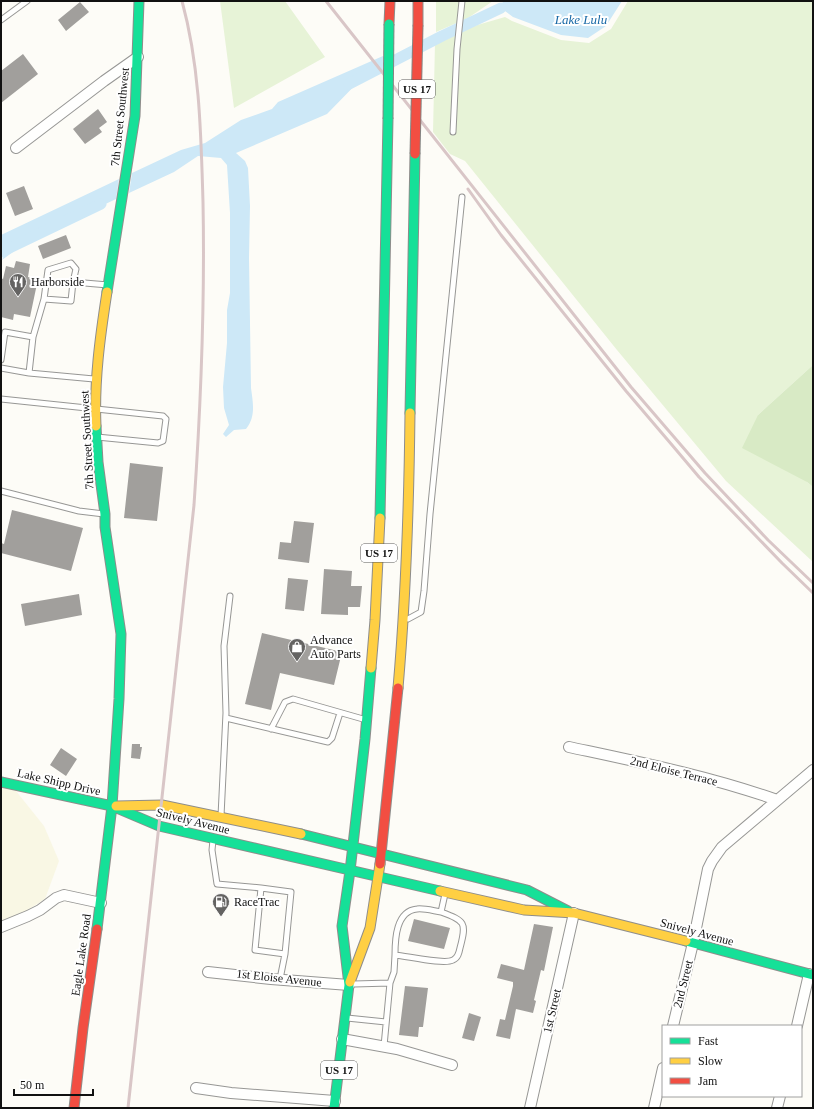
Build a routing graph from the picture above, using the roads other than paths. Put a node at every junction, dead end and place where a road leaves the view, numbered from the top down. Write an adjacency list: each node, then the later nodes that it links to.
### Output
1 (27, 1): 6 (lane)
2 (139, 1): 7 (main road, 7th Street Southwest)
3 (390, 1): 28 (main road, US 17, bridge)
4 (418, 1): 25 (main road, US 17, bridge)
5 (462, 1): 8 (lane)
6 (1, 20)
7 (138, 57): 9 (street); 12 (main road, 7th Street Southwest)
8 (453, 132)
9 (16, 148)
10 (462, 197): 25 (lane)
11 (73, 282): 12 (lane); 13 (lane); 13 (lane)
12 (109, 286): 18 (main road, 7th Street Southwest)
13 (44, 299): 14 (lane)
14 (33, 337): 15 (lane); 17 (lane)
15 (1, 360)
16 (1, 368): 17 (lane)
17 (29, 373): 18 (lane)
18 (96, 379): 20 (main road, 7th Street Southwest)
19 (1, 400): 20 (lane)
20 (96, 409): 21 (main road, 7th Street Southwest); 21 (lane)
21 (96, 437): 23 (main road, 7th Street Southwest)
22 (1, 491): 23 (lane)
23 (105, 514): 34 (main road, 7th Street Southwest)
24 (230, 596): 27 (lane)
25 (404, 621): 38 (main road, US 17)
26 (340, 713): 28 (lane); 29 (lane); 29 (lane)
27 (226, 718): 29 (lane); 35 (lane)
28 (367, 720): 37 (main road, US 17)
29 (271, 729)
30 (570, 747): 33 (street, 2nd Eloise Terrace)
31 (813, 770): 33 (street, 2nd Street)
32 (1, 782): 34 (main road, Lake Shipp Drive)
33 (777, 800): 47 (street, 2nd Street)
34 (112, 806): 35 (main road, Snively Avenue); 36 (main road, Snively Avenue); 43 (main road, Eagle Lake Road)
35 (221, 817): 37 (main road, Snively Avenue)
36 (213, 839): 39 (main road, Snively Avenue); 41 (lane)
37 (353, 846): 38 (main road, Snively Avenue); 39 (main road, US 17)
38 (381, 853): 40 (main road, US 17); 45 (main road, Snively Avenue)
39 (350, 871): 40 (main road, Snively Avenue); 54 (main road, US 17)
40 (378, 878): 42 (main road, Snively Avenue); 54 (main road, US 17)
41 (261, 888): 48 (lane); 48 (lane)
42 (445, 893): 44 (lane); 45 (main road, Snively Avenue)
43 (101, 903): 46 (street); 66 (main road, Eagle Lake Road)
44 (441, 912): 49 (lane); 49 (lane)
45 (574, 913): 47 (main road, Snively Avenue); 67 (street, 1st Street)
46 (1, 927)
47 (693, 943): 51 (main road, Snively Avenue); 57 (street, 2nd Street)
48 (285, 954): 52 (lane)
49 (395, 955): 53 (lane)
50 (208, 972): 52 (street, 1st Eloise Avenue)
51 (811, 975): 58 (street)
52 (280, 979): 54 (street, 1st Eloise Avenue)
53 (390, 983): 54 (lane); 56 (lane)
54 (349, 985): 55 (main road, US 17)
55 (345, 1017): 56 (lane); 59 (main road, US 17)
56 (386, 1022): 60 (lane)
57 (673, 1025)
58 (797, 1025)
59 (342, 1039): 60 (street); 65 (main road, US 17)
60 (384, 1046): 61 (street)
61 (452, 1065)
62 (662, 1072): 68 (street)
63 (196, 1088): 65 (street)
64 (780, 1097): 69 (street)
65 (334, 1104)
66 (74, 1108)
67 (530, 1108)
68 (654, 1108)
69 (778, 1108)

